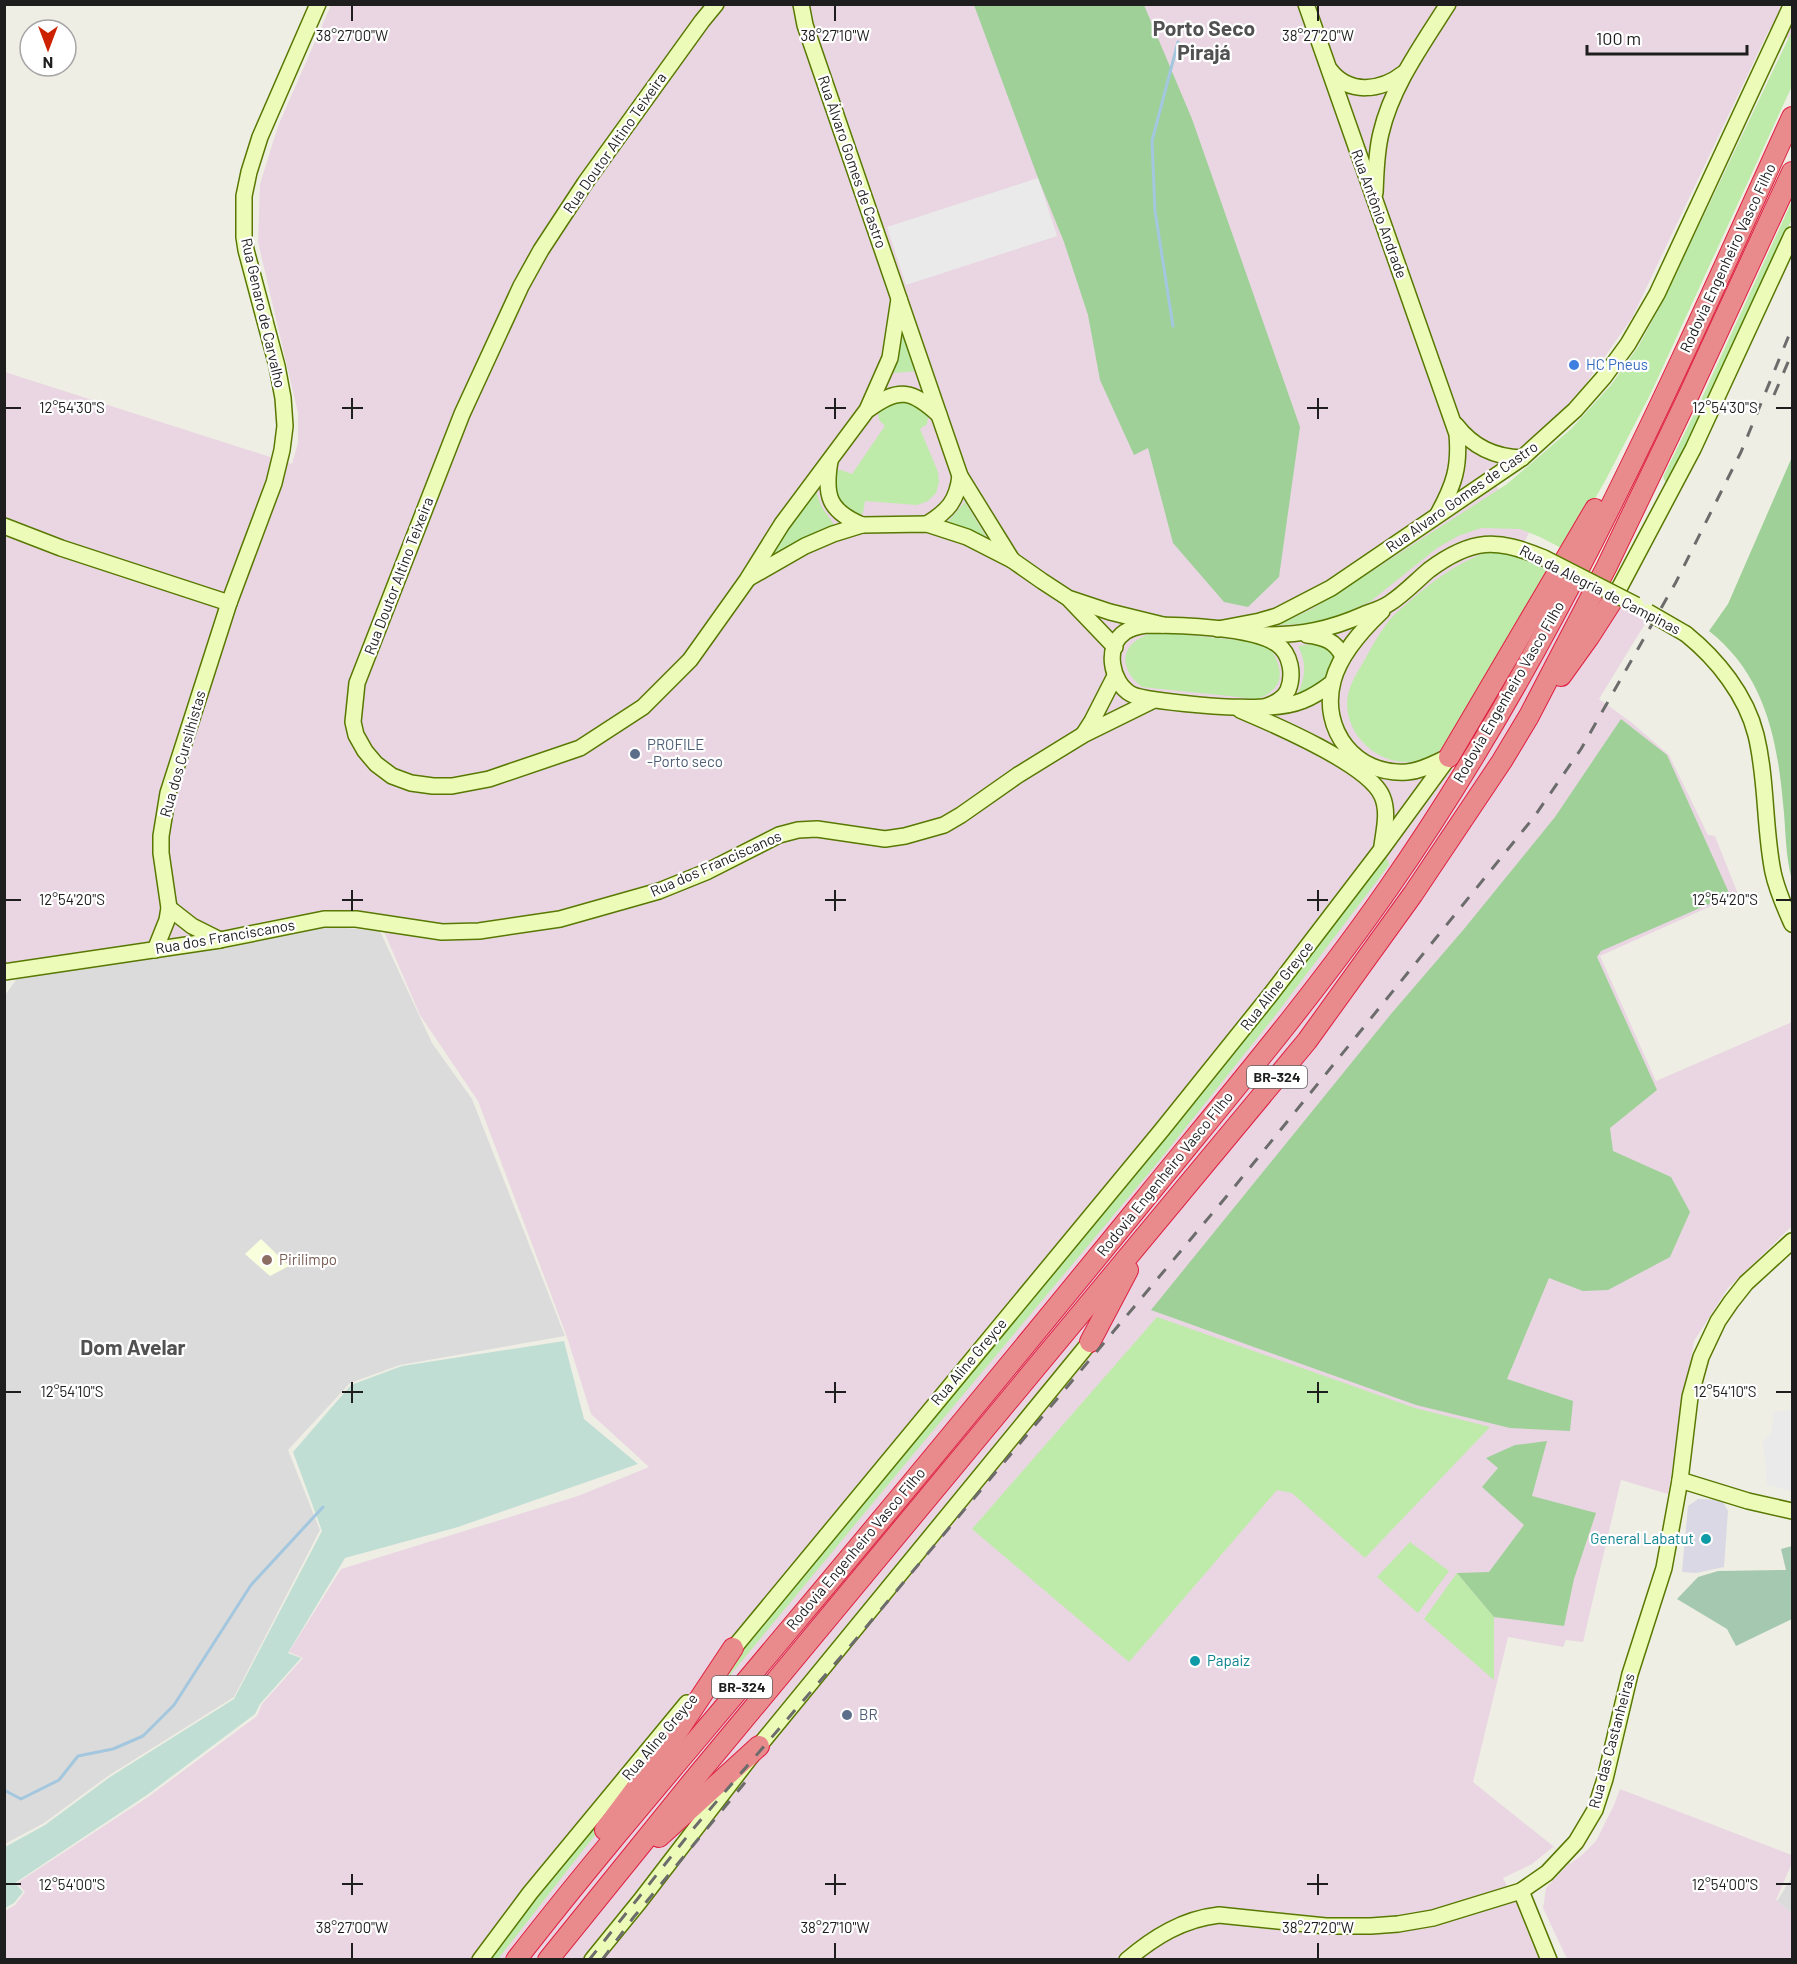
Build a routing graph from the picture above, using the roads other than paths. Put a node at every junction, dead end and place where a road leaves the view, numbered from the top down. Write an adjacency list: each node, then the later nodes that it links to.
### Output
1 (318, 4): 31 (main road, Rua Genaro de Carvalho)
2 (716, 4): 28 (main road, Rua Doutor Altino Teixeira)
3 (788, 4): 8 (main road)
4 (801, 4): 8 (main road)
5 (1306, 4): 9 (main road, Rua Antônio Andrade)
6 (1448, 4): 10 (main road)
7 (1792, 4): 20 (main road, Rua Alvaro Gomes de Castro)
8 (805, 25): 15 (main road, Rua Álvaro Gomes de Castro)
9 (1326, 65): 10 (main road); 13 (main road, Rua Antônio Andrade)
10 (1406, 71): 13 (main road)
11 (1792, 117): 16 (highway, Rodovia Engenheiro Vasco Filho / BR-324)
12 (1792, 172): 44 (highway, Rodovia Engenheiro Vasco Filho / BR-324)
13 (1375, 202): 19 (main road, Rua Antônio Andrade)
14 (1792, 235): 30 (main road)
15 (899, 299): 17 (main road, Rua Álvaro Gomes de Castro); 18 (main road, Rua Álvaro Gomes de Castro)
16 (1668, 389): 46 (highway); 62 (highway, Rodovia Engenheiro Vasco Filho / BR-324)
17 (867, 410): 18 (main road); 21 (main road, Rua Álvaro Gomes de Castro)
18 (939, 415): 22 (main road, Rua Álvaro Gomes de Castro)
19 (1455, 424): 20 (main road, Rua Antônio Andrade); 23 (main road, Rua Antônio Andrade)
20 (1522, 458): 23 (main road, Rua Alvaro Gomes de Castro)
21 (831, 459): 25 (main road); 28 (main road, Rua Doutor Altino Teixeira)
22 (960, 476): 24 (main road); 27 (main road, Rua Álvaro Gomes de Castro)
23 (1437, 516): 34 (main road, Rua Alvaro Gomes de Castro)
24 (927, 524): 25 (main road, Rua Álvaro Gomes de Castro); 27 (main road, Rua Álvaro Gomes de Castro)
25 (862, 525): 28 (main road, Rua Doutor Altino Teixeira)
26 (4, 526): 31 (main road)
27 (1012, 560): 29 (main road, Rua Álvaro Gomes de Castro)
28 (747, 580)
29 (1068, 598): 33 (main road, Rua Álvaro Gomes de Castro); 37 (main road, Rua Álvaro Gomes de Castro)
30 (1614, 598): 44 (highway)
31 (230, 603): 48 (main road, Rua dos Cursilhistas)
32 (1390, 604): 35 (main road, Rua da Alegria de Campinas); 38 (main road); 49 (main road, Rua da Alegria de Campinas, bridge)
33 (1163, 625): 34 (main road); 37 (main road)
34 (1218, 629): 36 (main road)
35 (1298, 634): 36 (main road, Rua da Alegria de Campinas); 38 (main road)
36 (1255, 635): 43 (main road)
37 (1115, 647): 39 (main road)
38 (1342, 657): 40 (main road)
39 (1115, 676): 41 (main road); 45 (main road, Rua dos Franciscanos)
40 (1332, 683): 43 (main road); 46 (main road)
41 (1154, 700): 42 (main road); 45 (main road, Rua dos Franciscanos)
42 (1235, 707): 43 (main road); 47 (main road)
43 (1266, 707)
44 (1529, 716): 53 (highway, Rodovia Engenheiro Vasco Filho / BR-324)
45 (1083, 735): 50 (main road, Rua dos Franciscanos)
46 (1449, 757): 47 (main road, Rua Aline Greyce)
47 (1381, 850): 58 (main road, Rua Aline Greyce)
48 (169, 908): 50 (main road); 51 (main road, Rua dos Cursilhistas)
49 (1792, 924)
50 (220, 940): 51 (main road, Rua dos Franciscanos)
51 (155, 950): 52 (main road, Rua dos Franciscanos)
52 (4, 972)
53 (1153, 1227): 55 (highway); 60 (highway, Rodovia Engenheiro Vasco Filho / BR-324)
54 (1792, 1241): 56 (main road, Rua das Castanheiras)
55 (1090, 1342): 59 (main road)
56 (1680, 1480): 57 (main road); 61 (main road, Rua das Castanheiras)
57 (1792, 1511)
58 (733, 1648): 62 (highway); 64 (main road, Rua Aline Greyce)
59 (759, 1746): 60 (highway); 65 (main road)
60 (611, 1882): 63 (highway, Rodovia Engenheiro Vasco Filho / BR-324)
61 (1521, 1891): 66 (main road, Rua das Castanheiras); 67 (main road)
62 (521, 1954)
63 (551, 1957)
64 (480, 1959)
65 (592, 1959)
66 (1127, 1959)
67 (1549, 1959)

